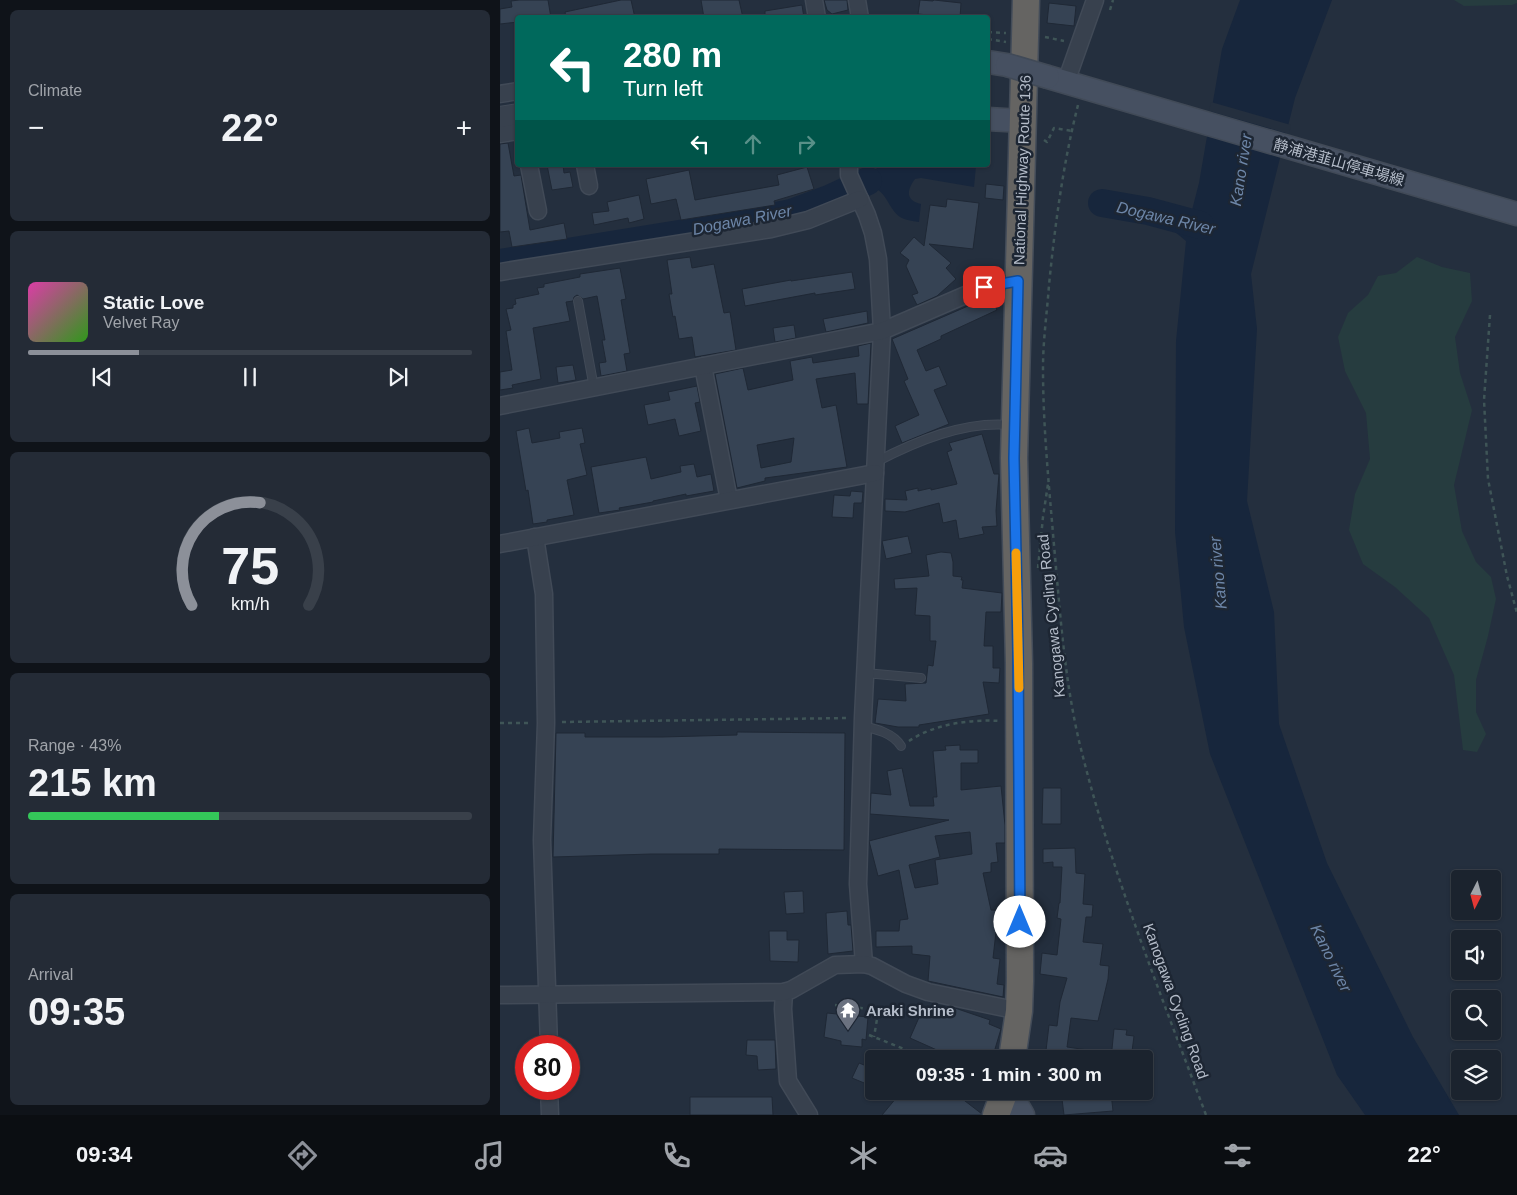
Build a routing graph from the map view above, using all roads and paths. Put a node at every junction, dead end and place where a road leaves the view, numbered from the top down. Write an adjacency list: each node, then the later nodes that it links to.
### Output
1 (814, 0): 5 (street)
2 (857, 0): 6 (street)
3 (1026, 0): 21 (highway, National Highway Route 136)
4 (1095, 0): 14 (street)
5 (816, 15)
6 (860, 15)
7 (990, 32): 8 (path)
8 (1012, 34)
9 (1039, 36): 12 (path)
10 (990, 39): 11 (path)
11 (1012, 42)
12 (1065, 42)
13 (990, 62): 14 (main road, 静浦港韮山停車場線, bridge)
14 (1057, 80): 17 (main road, 静浦港韮山停車場線)
15 (515, 92): 16 (street)
16 (500, 94)
17 (1085, 97): 22 (path, Kanogawa Cycling Road); 31 (main road, 静浦港韮山停車場線)
18 (515, 114): 19 (street)
19 (500, 117)
20 (990, 119): 21 (main road)
21 (1033, 127): 22 (path); 33 (highway, National Highway Route 136)
22 (1072, 131): 42 (path, Kanogawa Cycling Road)
23 (515, 132): 24 (street)
24 (500, 134)
25 (530, 167): 30 (street)
26 (585, 167): 28 (street)
27 (849, 170): 29 (street)
28 (589, 186)
29 (859, 198): 32 (street); 36 (street)
30 (538, 211)
31 (1517, 214)
32 (500, 272)
33 (1018, 281): 36 (street); 40 (highway, National Highway Route 136)
34 (578, 301): 38 (lane)
35 (1490, 315): 47 (path)
36 (882, 331): 37 (street); 41 (street)
37 (703, 366): 38 (street); 43 (street)
38 (594, 388): 39 (street)
39 (500, 406)
40 (1014, 425): 41 (lane); 60 (highway, National Highway Route 136)
41 (876, 467): 43 (street); 48 (street)
42 (1049, 480): 46 (path); 73 (path, Kanogawa Cycling Road)
43 (729, 500): 44 (street)
44 (535, 537): 45 (street); 53 (street)
45 (500, 544)
46 (1038, 570)
47 (1517, 612)
48 (865, 673): 49 (lane); 50 (street)
49 (921, 678)
50 (862, 722): 53 (path); 54 (lane); 55 (street)
51 (1009, 722): 54 (path)
52 (500, 723): 53 (path)
53 (546, 723): 57 (street)
54 (901, 746)
55 (864, 964): 56 (street); 60 (street)
56 (784, 992): 57 (street); 70 (street)
57 (548, 995): 58 (street); 61 (street)
58 (500, 996)
59 (836, 1006): 63 (path)
60 (1019, 1011): 65 (highway, National Highway Route 136)
61 (549, 1035)
62 (869, 1035): 63 (path)
63 (874, 1036): 64 (path)
64 (907, 1050)
65 (1013, 1050)
66 (549, 1100): 69 (street)
67 (1003, 1100): 71 (highway)
68 (1013, 1100): 72 (main road)
69 (550, 1115)
70 (809, 1115)
71 (996, 1115)
72 (1023, 1115)
73 (1206, 1115)

